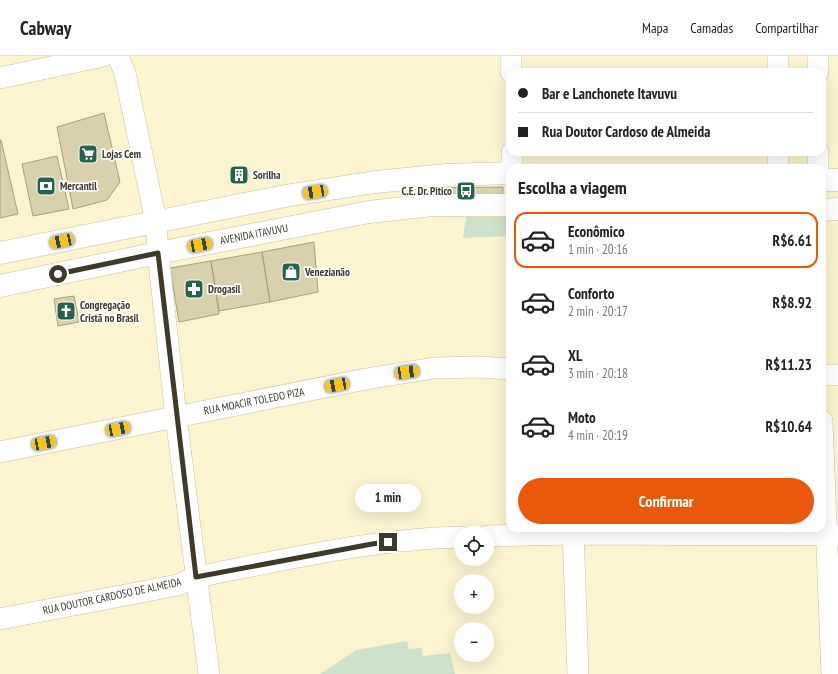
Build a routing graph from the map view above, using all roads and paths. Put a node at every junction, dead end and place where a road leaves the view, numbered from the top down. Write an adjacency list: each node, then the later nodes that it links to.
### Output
1 (103, 56): 9 (street)
2 (118, 56): 16 (street)
3 (511, 56): 6 (street)
4 (778, 56): 7 (street)
5 (818, 56): 8 (street)
6 (511, 68)
7 (778, 68)
8 (818, 68)
9 (0, 78)
10 (506, 173): 16 (main road)
11 (826, 180): 12 (main road)
12 (838, 180)
13 (506, 205): 17 (main road, AVENIDA ITAVUVU)
14 (826, 210): 15 (main road)
15 (838, 210)
16 (156, 225): 17 (street); 18 (main road); 19 (street)
17 (185, 248): 19 (main road, AVENIDA ITAVUVU)
18 (0, 253)
19 (158, 253): 20 (main road, AVENIDA ITAVUVU); 24 (street)
20 (0, 286)
21 (506, 369): 24 (street, RUA MOACIR TOLEDO PIZA)
22 (826, 375): 23 (street)
23 (838, 375)
24 (176, 417): 25 (street, RUA MOACIR TOLEDO PIZA); 33 (street)
25 (0, 452)
26 (826, 462): 30 (street)
27 (556, 532): 31 (street)
28 (573, 532): 36 (street)
29 (638, 532): 30 (street)
30 (833, 535): 37 (street)
31 (494, 536)
32 (454, 537): 33 (street, RUA DOUTOR CARDOSO DE ALMEIDA)
33 (196, 577): 34 (street, RUA DOUTOR CARDOSO DE ALMEIDA); 35 (street)
34 (0, 619)
35 (209, 674)
36 (578, 674)
37 (832, 674)

